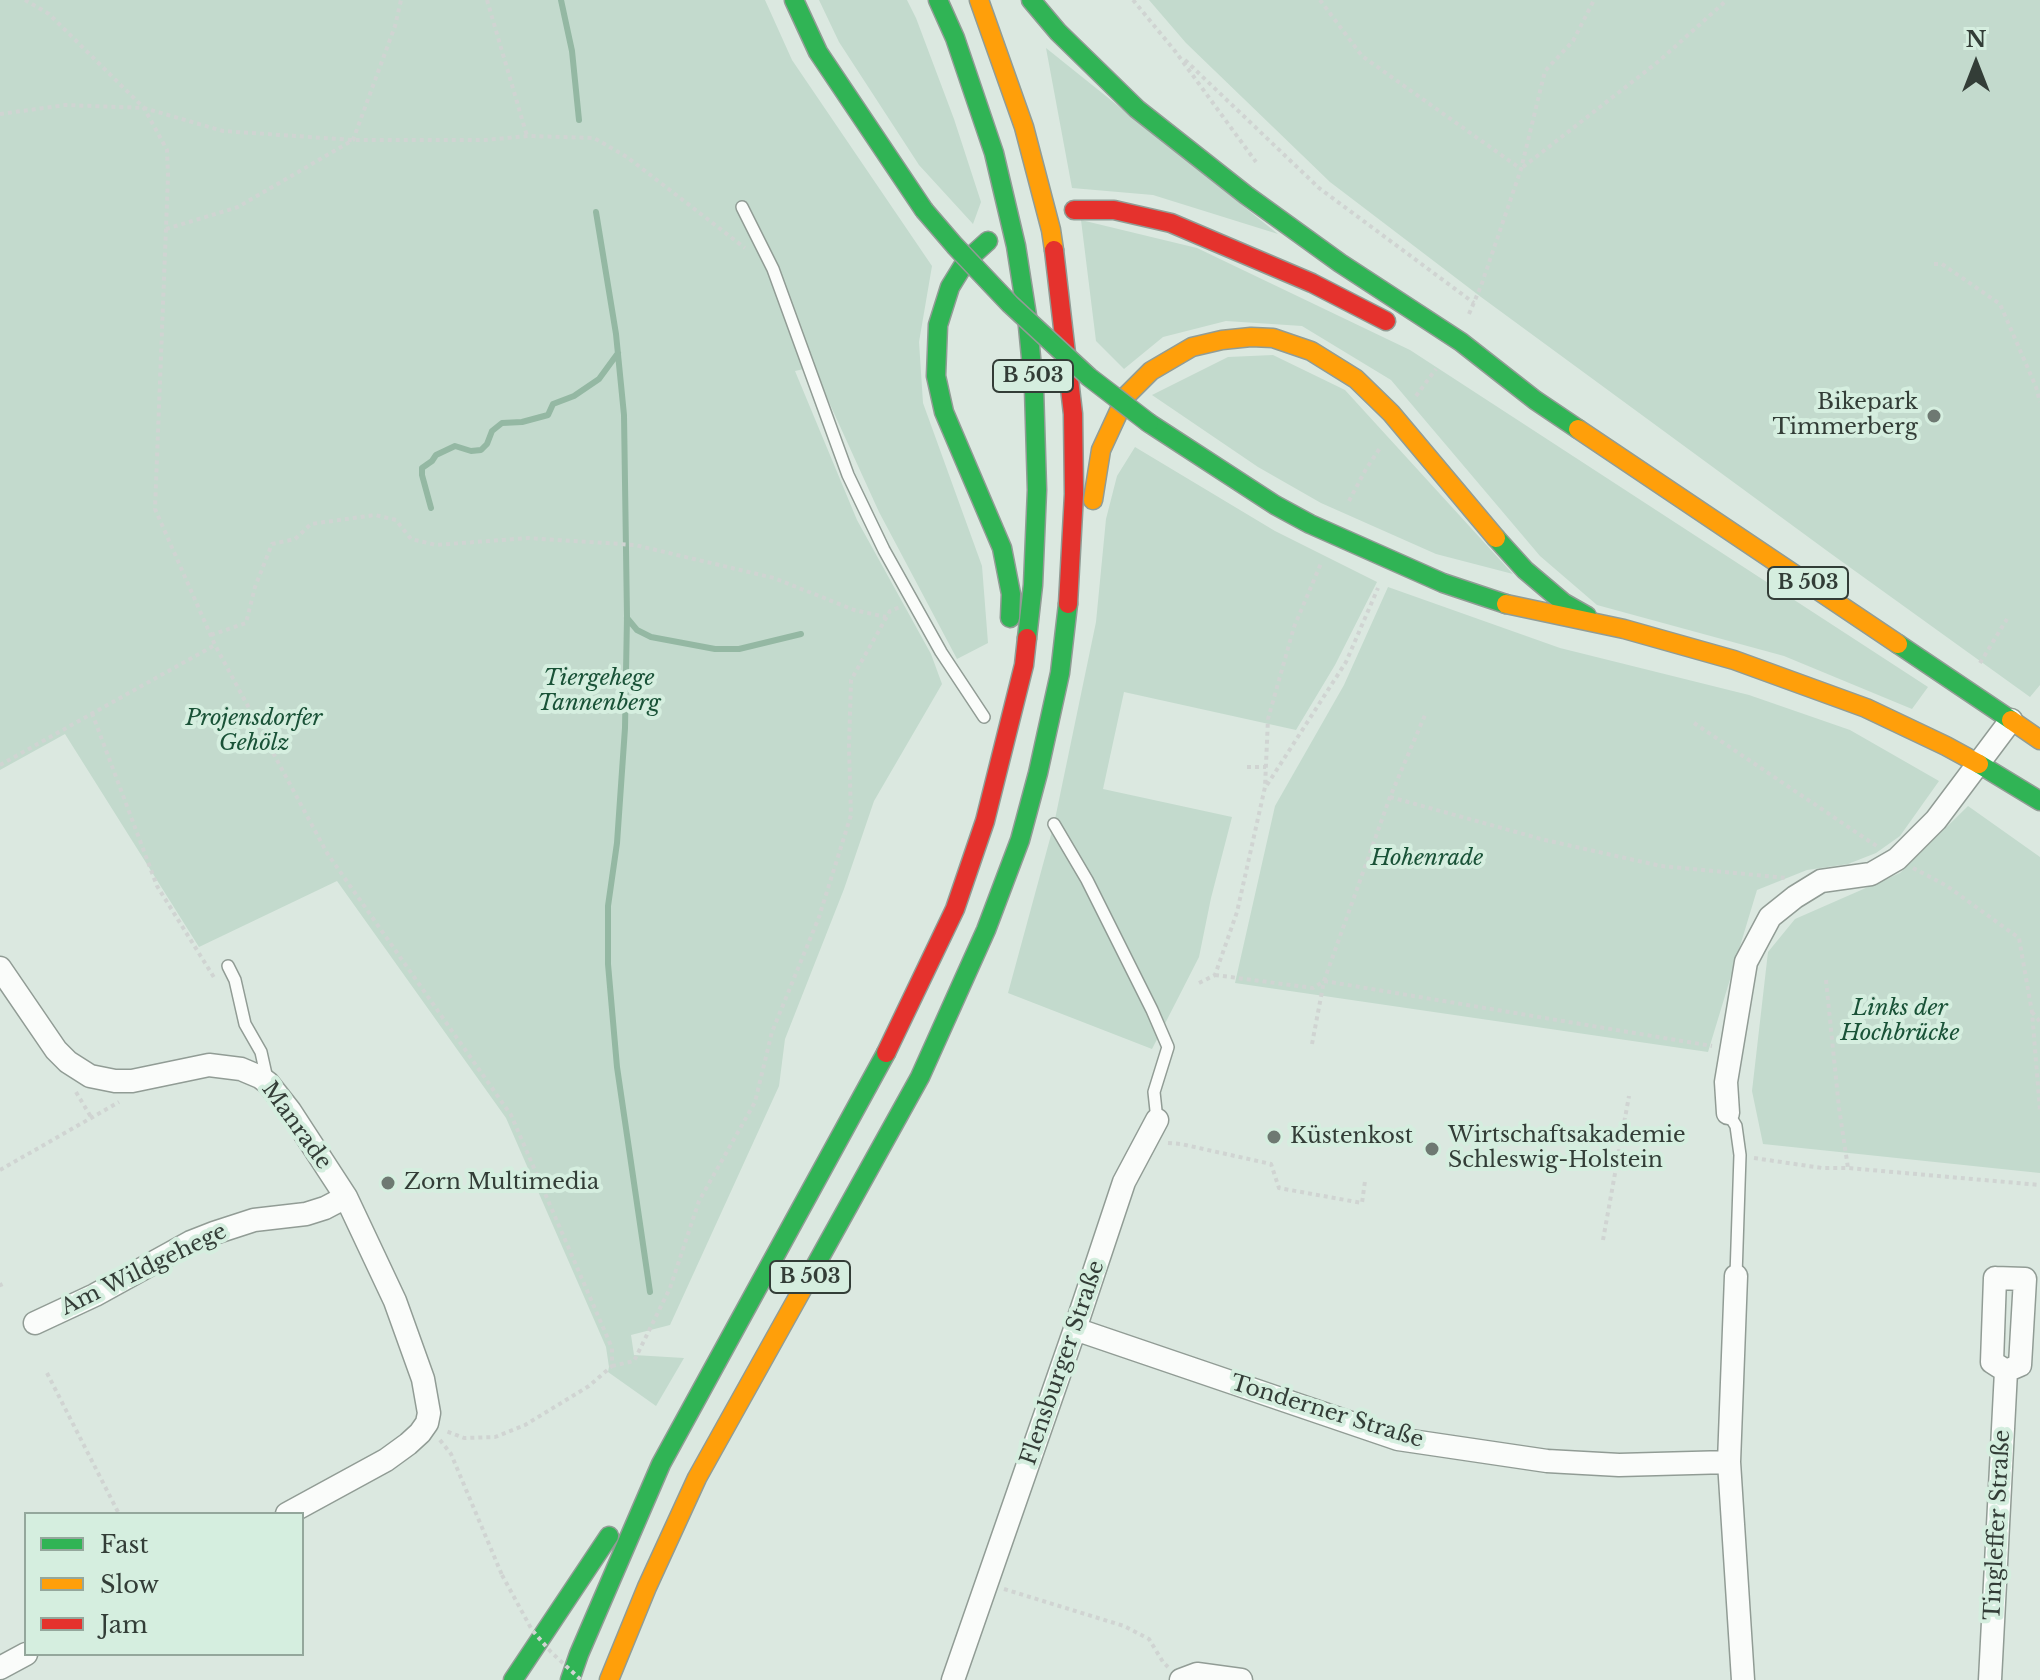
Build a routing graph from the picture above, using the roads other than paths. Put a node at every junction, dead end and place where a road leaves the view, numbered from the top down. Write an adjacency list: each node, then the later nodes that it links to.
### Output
1 (794, 0): 12 (main road, B 503, bridge)
2 (938, 0): 16 (main road, B 503)
3 (979, 0): 11 (main road, B 503)
4 (1031, 0): 10 (main road, B 503)
5 (742, 207): 13 (lane)
6 (1074, 210): 8 (main road)
7 (988, 241): 16 (main road, B 503)
8 (1404, 332)
9 (1464, 366): 10 (main road, B 503)
10 (1535, 400): 14 (main road, B 503)
11 (1069, 594): 12 (main road); 37 (main road, B 503)
12 (1605, 625): 17 (main road, B 503)
13 (984, 717)
14 (2011, 720): 15 (main road); 17 (street)
15 (2040, 740)
16 (1001, 763): 31 (main road, B 503)
17 (1979, 764): 18 (main road); 23 (street)
18 (2040, 801)
19 (1054, 824): 24 (lane, Flensburger Straße)
20 (228, 966): 22 (lane)
21 (0, 968): 22 (street, Manrade)
22 (268, 1083): 25 (street, Manrade)
23 (1728, 1113): 26 (lane)
24 (1157, 1120): 28 (street, Flensburger Straße)
25 (346, 1197): 27 (street, Am Wildgehege); 32 (street, Manrade)
26 (1736, 1276): 30 (street)
27 (35, 1323)
28 (1075, 1329): 30 (street, Tonderner Straße); 38 (street, Flensburger Straße)
29 (2006, 1371): 42 (street, Tingleffer Straße)
30 (1729, 1462): 41 (street)
31 (661, 1464): 35 (main road); 36 (main road, B 503)
32 (291, 1512)
33 (24, 1655): 34 (street)
34 (0, 1668)
35 (513, 1680)
36 (570, 1680)
37 (609, 1680)
38 (953, 1680)
39 (1181, 1680): 40 (street)
40 (1241, 1680)
41 (1743, 1680)
42 (1990, 1680)

